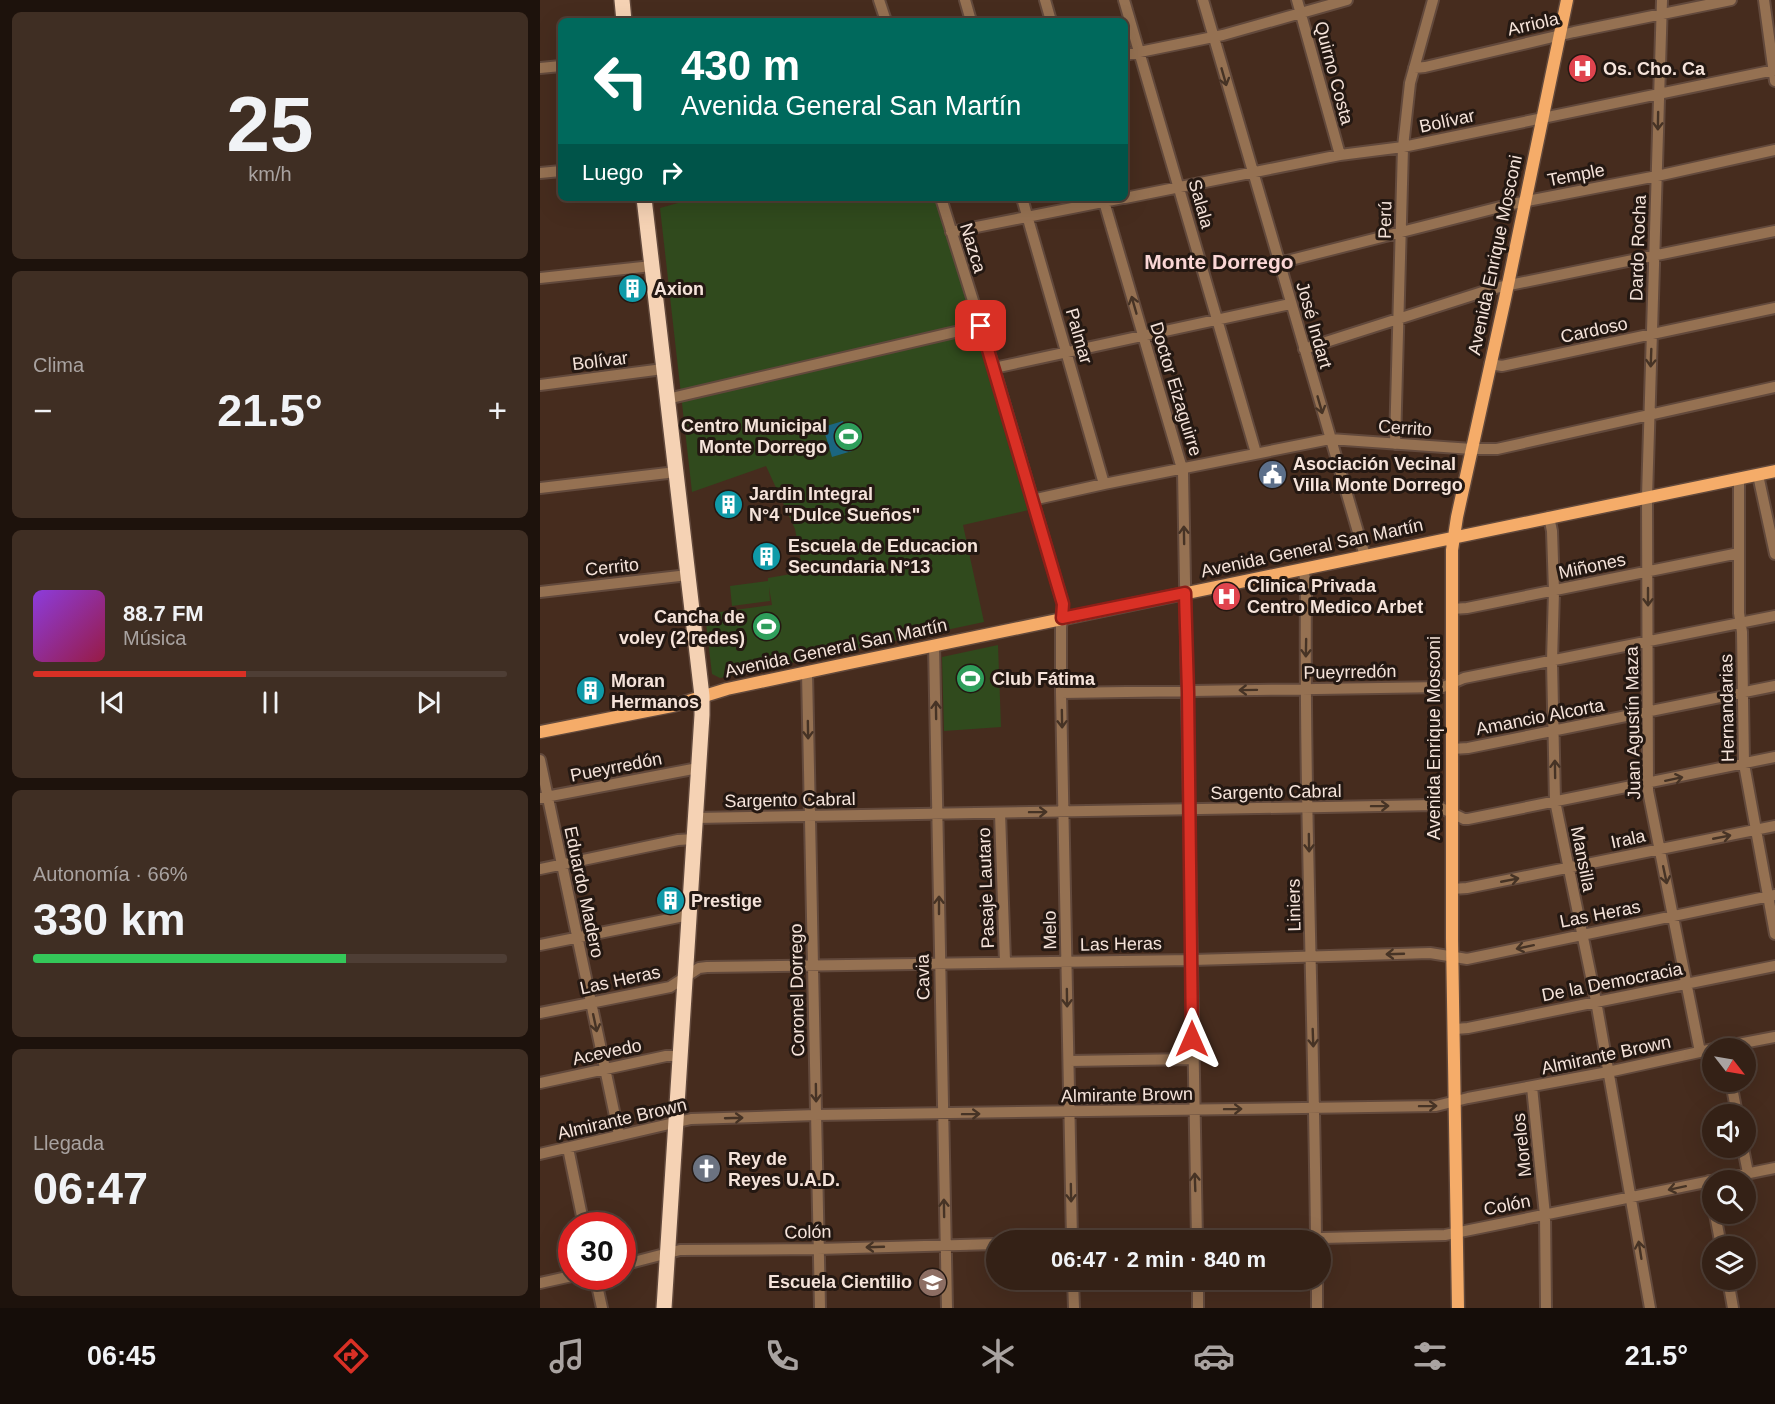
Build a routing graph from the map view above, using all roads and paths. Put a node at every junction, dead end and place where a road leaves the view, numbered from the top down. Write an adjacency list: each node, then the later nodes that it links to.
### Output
1 (622, 0): 16 (highway)
2 (879, 0): 17 (street)
3 (965, 0): 18 (street)
4 (1046, 0): 19 (street)
5 (1124, 0): 22 (street, Salala)
6 (1203, 0): 21 (street, José Indart)
7 (1298, 0): 14 (street, Quirno Costa)
8 (1347, 0): 14 (street)
9 (1433, 0): 26 (street, Perú)
10 (1567, 0): 20 (main road, Avenida Enrique Mosconi)
11 (1662, 0): 15 (street, Dardo Rocha)
12 (1731, 0): 15 (street, Arriola)
13 (1764, 0): 27 (street)
14 (1301, 13): 21 (street); 32 (street, Quirno Costa)
15 (1662, 14): 20 (street, Arriola); 28 (street, Dardo Rocha)
16 (624, 18)
17 (885, 18)
18 (970, 18)
19 (1051, 18)
20 (1559, 36): 26 (street, Arriola); 29 (main road, Avenida Enrique Mosconi)
21 (1213, 37): 22 (street); 34 (street, José Indart, one-way to 34)
22 (1140, 53): 23 (street); 37 (street, Salala)
23 (1128, 55)
24 (558, 66): 25 (street)
25 (540, 68)
26 (1414, 68): 30 (street, Perú)
27 (1774, 74): 28 (street, Bolívar)
28 (1658, 95): 29 (street, Bolívar); 36 (street, Dardo Rocha, one-way to 36)
29 (1542, 119): 30 (street, Bolívar); 44 (main road, Avenida Enrique Mosconi)
30 (1403, 147): 32 (street, Bolívar); 46 (street, Perú)
31 (1775, 150): 36 (street, Temple)
32 (1340, 155): 34 (street, Bolívar)
33 (558, 171): 35 (street)
34 (1251, 172): 37 (street, Bolívar); 50 (street, José Indart)
35 (540, 173)
36 (1657, 176): 44 (street, Temple); 49 (street, Dardo Rocha)
37 (1178, 187): 38 (street, Bolívar); 56 (street, Salala)
38 (1128, 197)
39 (644, 201): 51 (highway)
40 (942, 201): 48 (street, Nazca)
41 (1023, 201): 45 (street, Palmar)
42 (1099, 201): 45 (street, Bolívar)
43 (1103, 201): 59 (street, Doctor Eizaguirre, one-way to 43)
44 (1525, 202): 46 (street, Temple); 53 (main road, Avenida Enrique Mosconi)
45 (1028, 217): 48 (street, Bolívar); 62 (street, Palmar)
46 (1401, 231): 50 (street, Temple); 57 (street, Perú)
47 (1775, 231): 49 (street)
48 (951, 232): 58 (street, Nazca)
49 (1654, 255): 53 (street); 60 (street, Dardo Rocha)
50 (1279, 263): 54 (street, José Indart)
51 (652, 266): 52 (street); 65 (highway)
52 (540, 278)
53 (1508, 285): 57 (street); 63 (main road, Avenida Enrique Mosconi)
54 (1290, 304): 56 (street); 61 (street, José Indart)
55 (1775, 309): 60 (street, Cardoso)
56 (1218, 319): 59 (street); 73 (street, Salala)
57 (1400, 319): 61 (street); 71 (street, Perú)
58 (981, 326): 64 (street, Nazca); 68 (street)
59 (1142, 335): 62 (street); 74 (street, Doctor Eizaguirre)
60 (1652, 335): 63 (street, Cardoso); 69 (street, Dardo Rocha, one-way to 69)
61 (1304, 349): 70 (street, José Indart, one-way to 70)
62 (1066, 352): 64 (street); 79 (street, Palmar)
63 (1490, 364): 72 (main road, Avenida Enrique Mosconi)
64 (994, 368): 82 (street, Nazca)
65 (663, 369): 66 (street, Bolívar); 68 (highway)
66 (540, 385)
67 (1775, 387): 69 (street, Cerrito)
68 (667, 399): 76 (highway)
69 (1650, 414): 72 (street, Cerrito); 81 (street, Dardo Rocha)
70 (1330, 439): 71 (street, Cerrito); 73 (street, Cerrito); 87 (street, José Indart)
71 (1395, 444): 72 (street, Cerrito)
72 (1472, 449): 84 (main road, Avenida Enrique Mosconi)
73 (1256, 453): 74 (street, Cerrito)
74 (1182, 468): 79 (street, Cerrito); 93 (street, Doctor Eizaguirre, one-way to 74)
75 (1775, 471): 77 (main road, Avenida General San Martín)
76 (676, 472): 80 (street); 90 (highway)
77 (1758, 475): 78 (main road, Avenida General San Martín); 86 (street)
78 (1739, 478): 81 (main road, Avenida General San Martín); 85 (street, Hernandarias)
79 (1104, 484): 82 (street, Cerrito)
80 (540, 488)
81 (1647, 497): 83 (main road, Avenida General San Martín); 89 (street, Juan Agustín Maza)
82 (1032, 500): 96 (street, Nazca)
83 (1550, 517): 84 (main road, Avenida General San Martín); 91 (street, Mansilla)
84 (1453, 537): 87 (main road, Avenida General San Martín); 94 (main road, Avenida Enrique Mosconi)
85 (1738, 553): 89 (street, Miñones); 97 (street, Hernandarias)
86 (1775, 554)
87 (1365, 556): 88 (main road, Avenida General San Martín)
88 (1304, 569): 93 (main road, Avenida General San Martín); 104 (street, Liniers, one-way to 104)
89 (1648, 571): 91 (street, Miñones); 98 (street, Juan Agustín Maza, one-way to 98)
90 (688, 575): 92 (street, Cerrito); 108 (highway)
91 (1554, 591): 94 (street, Miñones); 100 (street, Mansilla)
92 (540, 592)
93 (1185, 593): 96 (main road, Avenida General San Martín); 105 (street, Doctor Eizaguirre)
94 (1452, 609): 102 (main road, Avenida Enrique Mosconi)
95 (1775, 616): 97 (street, Pueyrredón)
96 (1062, 618): 99 (main road, Avenida General San Martín); 107 (street, Melo)
97 (1741, 623): 98 (street, Pueyrredón); 106 (street, Hernandarias)
98 (1648, 643): 100 (street, Pueyrredón); 109 (street, Juan Agustín Maza)
99 (934, 645): 101 (main road, Avenida General San Martín); 125 (street, Cavia, one-way to 99)
100 (1552, 661): 102 (street, Pueyrredón); 110 (street, Mansilla)
101 (807, 672): 108 (main road, Avenida General San Martín); 126 (street, Coronel Dorrego, one-way to 126)
102 (1452, 683): 104 (street, Pueyrredón); 112 (main road, Avenida Enrique Mosconi)
103 (1775, 686): 106 (street, Amancio Alcorta)
104 (1305, 689): 105 (street, Pueyrredón, one-way to 105); 120 (street, Liniers)
105 (1188, 692): 107 (street, Pueyrredón); 121 (street, Doctor Eizaguirre)
106 (1742, 692): 109 (street, Amancio Alcorta); 115 (street, Hernandarias)
107 (1061, 693): 122 (street, Melo, one-way to 122)
108 (702, 696): 111 (main road, Avenida General San Martín); 116 (highway)
109 (1648, 712): 110 (street, Amancio Alcorta); 117 (street, Juan Agustín Maza)
110 (1554, 730): 112 (street, Amancio Alcorta); 119 (street, Mansilla, one-way to 110)
111 (540, 732)
112 (1452, 749): 124 (main road, Avenida Enrique Mosconi)
113 (1775, 757): 115 (street, Sargento Cabral)
114 (540, 760): 118 (street, Eduardo Madero)
115 (1743, 764): 117 (street, Sargento Cabral, one-way to 115); 129 (street, Hernandarias)
116 (699, 768): 118 (street, Pueyrredón); 127 (highway)
117 (1648, 784): 119 (street, Sargento Cabral); 131 (street, Juan Agustín Maza)
118 (544, 797): 132 (street, Eduardo Madero)
119 (1556, 801): 124 (street, Sargento Cabral); 133 (street, Mansilla)
120 (1309, 807): 121 (street, Sargento Cabral); 124 (street, Sargento Cabral, one-way to 124); 144 (street, Liniers, one-way to 144)
121 (1189, 810): 122 (street, Sargento Cabral); 145 (street, Doctor Eizaguirre)
122 (1064, 811): 123 (street, Sargento Cabral, one-way to 122); 147 (street, Melo)
123 (1000, 813): 125 (street, Sargento Cabral); 146 (street, Pasaje Lautaro)
124 (1453, 813): 135 (main road, Avenida Enrique Mosconi)
125 (938, 814): 126 (street, Sargento Cabral); 148 (street, Cavia, one-way to 125)
126 (810, 817): 127 (street, Sargento Cabral); 149 (street, Coronel Dorrego)
127 (695, 818): 130 (highway)
128 (1775, 826): 129 (street, Irala)
129 (1755, 830): 131 (street, Irala, one-way to 129); 136 (street, Hernandarias)
130 (694, 839): 132 (street); 137 (highway)
131 (1659, 849): 133 (street, Irala); 138 (street, Juan Agustín Maza, one-way to 138)
132 (561, 864): 134 (street); 141 (street, Eduardo Madero)
133 (1568, 868): 135 (street, Irala, one-way to 133); 139 (street, Mansilla)
134 (540, 869)
135 (1452, 889): 143 (main road, Avenida Enrique Mosconi)
136 (1771, 896): 138 (street, Las Heras); 140 (street, Hernandarias)
137 (689, 915): 141 (street); 151 (highway)
138 (1673, 916): 139 (street, Las Heras); 152 (street, Juan Agustín Maza)
139 (1581, 934): 143 (street, Las Heras, one-way to 143); 153 (street, Mansilla)
140 (1775, 934)
141 (577, 938): 142 (street); 154 (street, Eduardo Madero)
142 (540, 945)
143 (1453, 956): 144 (street, Las Heras, one-way to 144); 156 (main road, Avenida Enrique Mosconi)
144 (1311, 957): 145 (street, Las Heras); 168 (street, Liniers, one-way to 168)
145 (1192, 960): 147 (street, Las Heras); 161 (street, Doctor Eizaguirre)
146 (1005, 962): 147 (street, Las Heras); 148 (street, Las Heras)
147 (1067, 962): 162 (street, Melo, one-way to 162)
148 (939, 964): 149 (street, Las Heras); 171 (street, Cavia)
149 (813, 966): 151 (street, Las Heras); 172 (street, Coronel Dorrego, one-way to 172)
150 (1775, 966): 152 (street, De la Democracia)
151 (686, 976): 154 (street, Las Heras); 160 (highway)
152 (1687, 984): 153 (street, De la Democracia); 159 (street, Juan Agustín Maza)
153 (1596, 1001): 156 (street, De la Democracia); 164 (street, Mansilla)
154 (591, 1003): 155 (street, Las Heras); 163 (street, Eduardo Madero, one-way to 163)
155 (540, 1013)
156 (1455, 1029): 167 (main road, Avenida Enrique Mosconi)
157 (1775, 1037): 158 (street, Almirante Brown)
158 (1756, 1041)
159 (1700, 1052): 164 (street, Almirante Brown)
160 (681, 1056): 163 (street, Acevedo); 173 (highway)
161 (1192, 1059): 162 (street); 169 (street, Doctor Eizaguirre)
162 (1069, 1061): 170 (street, Melo)
163 (605, 1070): 165 (street, Acevedo); 174 (street, Eduardo Madero)
164 (1608, 1072): 166 (street, Almirante Brown); 180 (street, Mansilla)
165 (540, 1083)
166 (1532, 1088): 167 (street, Almirante Brown); 182 (street, Morelos)
167 (1455, 1102): 168 (street, Almirante Brown, one-way to 167); 186 (main road, Avenida Enrique Mosconi)
168 (1315, 1108): 169 (street, Almirante Brown, one-way to 168); 185 (street, Liniers)
169 (1193, 1110): 170 (street, Almirante Brown); 184 (street, Doctor Eizaguirre, one-way to 169)
170 (1070, 1112): 171 (street, Almirante Brown, one-way to 170); 183 (street, Melo, one-way to 183)
171 (942, 1114): 172 (street, Almirante Brown); 189 (street, Cavia, one-way to 171)
172 (816, 1115): 173 (street, Almirante Brown, one-way to 172); 190 (street, Coronel Dorrego)
173 (676, 1121): 174 (street, Almirante Brown); 191 (highway)
174 (619, 1135): 175 (street, Almirante Brown)
175 (568, 1148): 176 (street, Almirante Brown); 181 (street)
176 (540, 1154)
177 (1775, 1168): 178 (street, Colón)
178 (1756, 1172)
179 (1702, 1182): 180 (street, Colón, one-way to 180)
180 (1631, 1197): 182 (street, Colón); 209 (street, Mansilla, one-way to 180)
181 (581, 1212)
182 (1545, 1215): 186 (street, Colón); 208 (street, Morelos)
183 (1072, 1230)
184 (1197, 1230)
185 (1316, 1230)
186 (1456, 1232): 187 (street, Colón); 207 (main road, Avenida Enrique Mosconi)
187 (1331, 1239)
188 (986, 1244): 189 (street, Colón)
189 (945, 1245): 190 (street, Colón, one-way to 190); 203 (street, Cavia)
190 (818, 1249): 191 (street, Colón); 202 (street, Coronel Dorrego)
191 (667, 1254): 192 (street, Colón); 201 (highway)
192 (636, 1262)
193 (558, 1279): 194 (street)
194 (540, 1283)
195 (598, 1290): 200 (street)
196 (1073, 1290): 204 (street)
197 (1198, 1290): 205 (street)
198 (1317, 1290): 206 (street)
199 (1730, 1290): 210 (street)
200 (602, 1308)
201 (664, 1308)
202 (820, 1308)
203 (947, 1308)
204 (1074, 1308)
205 (1198, 1308)
206 (1317, 1308)
207 (1458, 1308)
208 (1546, 1308)
209 (1650, 1308)
210 (1733, 1308)

